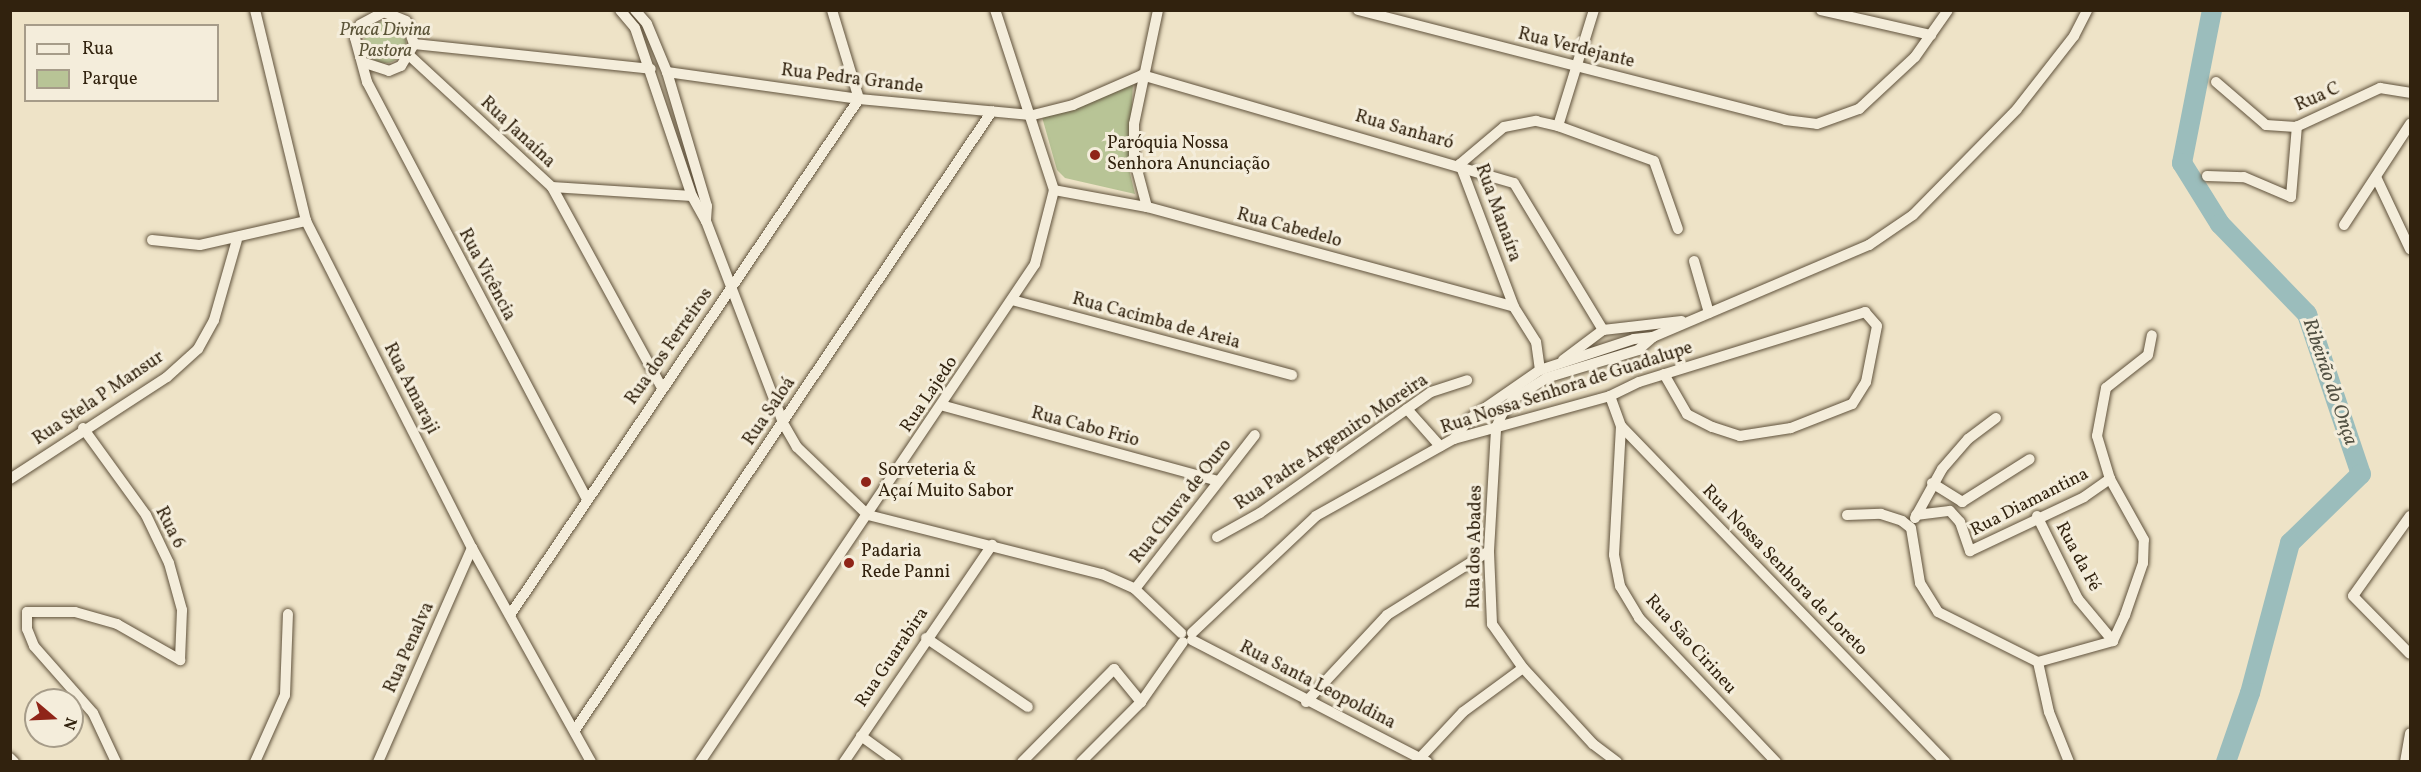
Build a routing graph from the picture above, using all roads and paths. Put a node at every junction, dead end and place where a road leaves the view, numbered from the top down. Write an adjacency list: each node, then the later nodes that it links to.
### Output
1 (255, 10): 36 (street, Rua Amaraji)
2 (620, 10): 18 (street)
3 (635, 10): 19 (street)
4 (832, 10): 23 (street)
5 (995, 10): 25 (street)
6 (1158, 10): 20 (street)
7 (1358, 10): 17 (street, Rua Verdejante)
8 (1594, 10): 17 (street)
9 (1821, 10): 13 (street)
10 (1948, 10): 13 (street, Rua Verdejante)
11 (2087, 10): 47 (street)
12 (384, 11): 14 (street); 16 (street)
13 (1932, 35): 17 (street, Rua Verdejante)
14 (414, 44): 15 (street); 18 (street)
15 (410, 56): 16 (street); 32 (street, Rua Janaína)
16 (364, 63): 74 (street, Rua Vicência)
17 (1580, 68): 27 (street)
18 (651, 69): 34 (street)
19 (667, 72): 23 (street, Rua Pedra Grande); 37 (street)
20 (1142, 75): 25 (street); 29 (street, Rua Sanharó); 35 (street)
21 (2216, 82): 28 (street, Rua C)
22 (2410, 93): 28 (street, Rua C)
23 (859, 99): 24 (street, Rua Pedra Grande); 44 (street, Rua dos Ferreiros)
24 (992, 111): 25 (street, Rua Pedra Grande); 62 (street, Rua Saloá)
25 (1033, 115): 33 (street)
26 (2410, 124): 31 (street)
27 (1558, 126): 29 (street, Rua Manaíra); 39 (street, Rua Manaíra)
28 (2297, 126): 30 (street)
29 (1460, 164): 46 (street, Rua Manaíra); 49 (street, Rua Sanharó)
30 (2207, 176)
31 (2376, 177): 38 (street); 42 (street)
32 (552, 187): 34 (street, Rua Janaína); 57 (street)
33 (1054, 190): 35 (street, Rua Cabedelo); 45 (street, Rua Lajedo)
34 (692, 196): 37 (street)
35 (1147, 207): 46 (street, Rua Cabedelo)
36 (306, 221): 41 (street); 83 (street, Rua Amaraji)
37 (706, 221): 44 (street)
38 (2344, 225)
39 (1678, 229)
40 (152, 240): 41 (street)
41 (237, 240): 64 (street, Rua Stela P Mansur)
42 (2410, 249)
43 (1694, 261): 47 (street)
44 (732, 288): 57 (street, Rua dos Ferreiros); 62 (street)
45 (1012, 300): 55 (street, Rua Cacimba de Areia); 59 (street, Rua Lajedo)
46 (1514, 307): 53 (street, Rua Manaíra)
47 (1709, 313): 48 (street)
48 (1696, 318): 49 (street); 51 (street)
49 (1603, 330): 52 (street)
50 (2152, 335): 71 (street)
51 (1653, 337): 52 (street); 65 (street)
52 (1560, 362): 53 (street)
53 (1540, 370): 67 (street)
54 (1664, 374): 54 (street, Rua Nossa Senhora de Guadalupe); 58 (street, Rua Nossa Senhora de Guadalupe)
55 (1292, 375)
56 (1467, 380): 60 (street, Rua Padre Argemiro Moreira)
57 (661, 386): 74 (street, Rua dos Ferreiros)
58 (1610, 396): 63 (street, Rua Nossa Senhora de Loreto); 65 (street, Rua Nossa Senhora de Guadalupe)
59 (944, 406): 72 (street, Rua Cabo Frio); 75 (street, Rua Lajedo)
60 (1407, 409): 68 (street); 81 (street, Rua Padre Argemiro Moreira)
61 (1996, 418): 73 (street)
62 (783, 423): 75 (street); 97 (street, Rua Saloá)
63 (1621, 426): 113 (street, Rua São Cirineu); 114 (street, Rua Nossa Senhora de Loreto)
64 (83, 428): 70 (street, Rua Stela P Mansur); 103 (street, Rua 6)
65 (1496, 428): 67 (street, Rua Nossa Senhora de Guadalupe); 84 (street, Rua dos Abades)
66 (1255, 435): 72 (street, Rua Chuva de Ouro)
67 (1454, 439): 68 (street, Rua Nossa Senhora de Guadalupe)
68 (1440, 446): 88 (street, Rua Nossa Senhora de Guadalupe)
69 (2030, 459): 73 (street)
70 (10, 479)
71 (2110, 479): 78 (street, Rua Diamantina); 90 (street)
72 (1218, 481): 85 (street, Rua Chuva de Ouro)
73 (1932, 483): 77 (street)
74 (587, 499): 87 (street, Rua dos Ferreiros)
75 (868, 515): 82 (street, Rua Santa Leopoldina); 107 (street, Rua Lajedo)
76 (1847, 515): 80 (street)
77 (1916, 515): 78 (street, Rua Diamantina); 80 (street)
78 (2037, 516): 90 (street, Rua da Fé)
79 (2410, 516): 91 (street)
80 (1911, 528): 92 (street)
81 (1217, 537)
82 (992, 545): 85 (street, Rua Santa Leopoldina); 89 (street, Rua Guarabira)
83 (472, 548): 87 (street, Rua Amaraji); 105 (street, Rua Penalva)
84 (1489, 551): 93 (street, Rua dos Abades); 95 (street)
85 (1135, 589): 88 (street, Rua Santa Leopoldina)
86 (288, 614): 104 (street)
87 (510, 615): 97 (street, Rua Amaraji)
88 (1187, 637): 94 (street, Rua Nossa Senhora de Guadalupe); 95 (street, Rua Santa Leopoldina)
89 (926, 638): 96 (street); 99 (street, Rua Guarabira)
90 (2114, 641): 92 (street)
91 (2410, 652)
92 (2038, 662): 115 (street)
93 (1523, 668): 101 (street); 112 (street, Rua dos Abades)
94 (1141, 702): 110 (street); 111 (street, Rua Nossa Senhora de Guadalupe)
95 (1306, 702): 101 (street, Rua Santa Leopoldina)
96 (1028, 706)
97 (575, 730): 106 (street, Rua Amaraji)
98 (2410, 733): 116 (street)
99 (861, 736): 108 (street, Rua Guarabira); 109 (street)
100 (10, 758): 102 (street)
101 (1424, 760)
102 (14, 762)
103 (116, 762)
104 (255, 762)
105 (378, 762)
106 (591, 762)
107 (700, 762)
108 (844, 762)
109 (897, 762)
110 (1022, 762)
111 (1081, 762)
112 (1617, 762)
113 (1776, 762)
114 (1945, 762)
115 (2069, 762)
116 (2405, 762)

